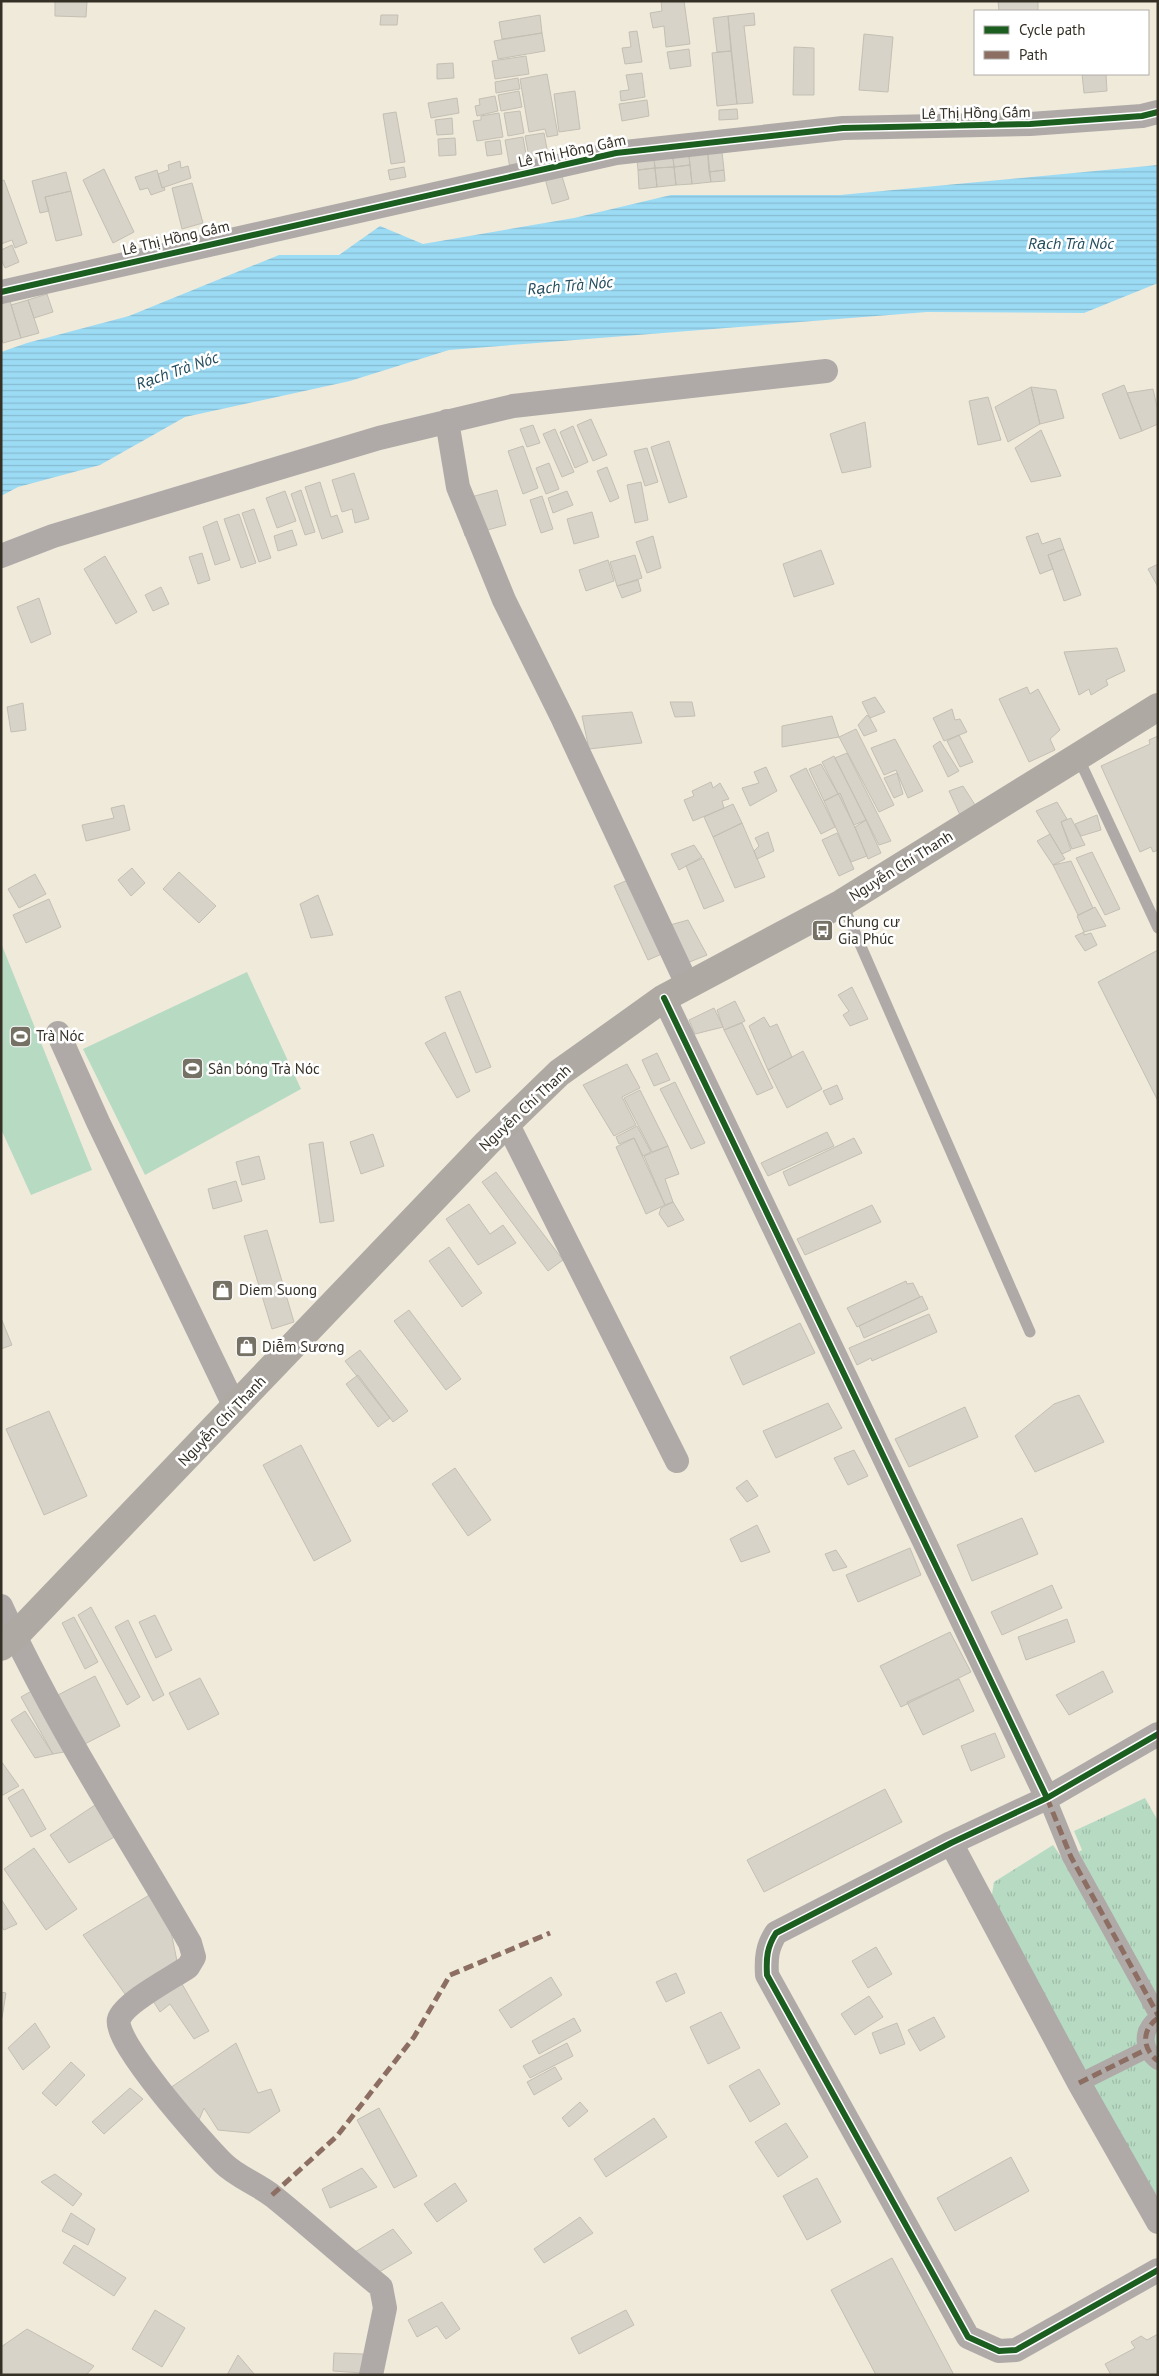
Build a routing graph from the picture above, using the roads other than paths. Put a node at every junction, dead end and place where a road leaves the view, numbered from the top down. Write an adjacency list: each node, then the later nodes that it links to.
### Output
1 (1158, 112): 2 (street, Lê Thị Hồng Gấm)
2 (1, 292)
3 (826, 371): 4 (street)
4 (448, 421): 5 (street); 10 (street)
5 (1, 556)
6 (1158, 707): 7 (main road, Nguyễn Chí Thanh)
7 (1078, 757): 8 (main road, Nguyễn Chí Thanh); 9 (lane)
8 (842, 903): 10 (main road, Nguyễn Chí Thanh); 14 (lane)
9 (1158, 928)
10 (687, 984): 11 (main road, Nguyễn Chí Thanh)
11 (664, 998): 13 (main road, Nguyễn Chí Thanh); 20 (street)
12 (58, 1033): 15 (street)
13 (507, 1124): 15 (main road, Nguyễn Chí Thanh); 16 (street)
14 (1030, 1332)
15 (235, 1407): 18 (main road, Nguyễn Chí Thanh)
16 (677, 1461)
17 (1, 1606): 18 (street)
18 (8, 1642): 27 (street)
19 (1155, 1743): 20 (street)
20 (1047, 1798): 21 (street); 22 (street)
21 (951, 1843): 24 (street); 26 (street)
22 (1158, 2016): 23 (street)
23 (1152, 2055): 24 (street)
24 (1079, 2083): 25 (street)
25 (1158, 2222)
26 (1158, 2270)
27 (371, 2375)

